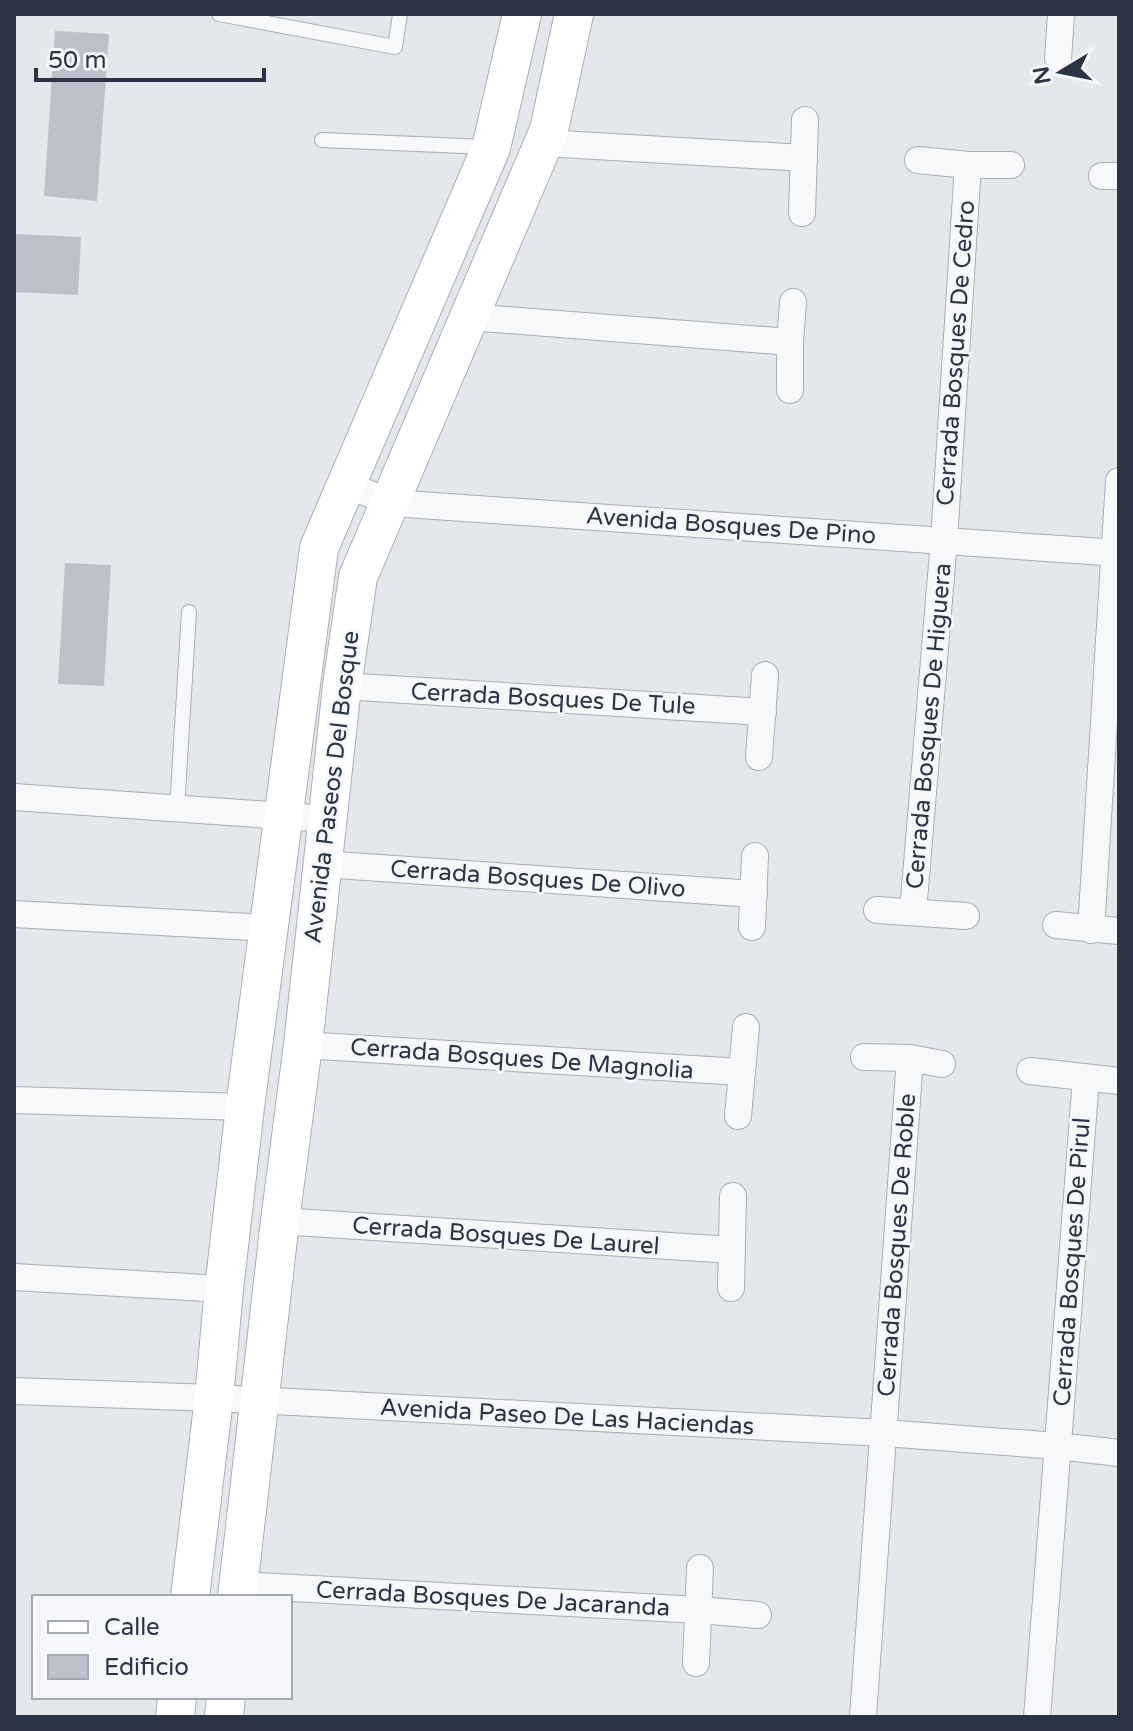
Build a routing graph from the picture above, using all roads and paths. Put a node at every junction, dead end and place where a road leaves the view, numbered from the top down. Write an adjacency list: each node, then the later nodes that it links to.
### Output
1 (219, 14): 2 (lane)
2 (400, 14)
3 (522, 14): 10 (main road, Avenida Paseos Del Bosque)
4 (574, 14): 9 (main road, Avenida Paseos Del Bosque)
5 (1061, 14): 6 (street)
6 (1058, 59)
7 (805, 120): 11 (street)
8 (322, 140): 10 (lane)
9 (543, 143): 11 (street); 17 (main road, Avenida Paseos Del Bosque)
10 (491, 148): 21 (main road, Avenida Paseos Del Bosque)
11 (804, 158): 15 (street)
12 (918, 160): 13 (street, Cerrada Bosques De Cedro)
13 (968, 165): 14 (street, Cerrada Bosques De Cedro); 23 (street, Cerrada Bosques De Cedro)
14 (1011, 165)
15 (802, 213)
16 (793, 302): 18 (street)
17 (469, 317): 18 (street); 22 (main road, Avenida Paseos Del Bosque)
18 (790, 342): 19 (street)
19 (790, 390)
20 (1119, 481): 24 (street)
21 (346, 484): 22 (street, Avenida Bosques De Pino); 32 (main road, Avenida Paseos Del Bosque)
22 (391, 503): 23 (street, Avenida Bosques De Pino); 27 (main road, Avenida Paseos Del Bosque)
23 (944, 540): 24 (street, Avenida Bosques De Pino); 38 (street, Cerrada Bosques De Higuera)
24 (1116, 553): 44 (street)
25 (189, 612): 31 (lane)
26 (765, 675): 28 (street)
27 (342, 686): 28 (street, Cerrada Bosques De Tule); 33 (main road, Avenida Paseos Del Bosque)
28 (763, 712): 29 (street)
29 (759, 757)
30 (14, 797): 31 (street)
31 (177, 809): 32 (street)
32 (283, 816): 33 (street); 43 (main road, Avenida Paseos Del Bosque)
33 (327, 819): 35 (main road, Avenida Paseos Del Bosque)
34 (755, 856): 36 (street)
35 (322, 864): 36 (street, Cerrada Bosques De Olivo); 47 (main road, Avenida Paseos Del Bosque)
36 (754, 894): 42 (street)
37 (877, 910): 38 (street, Cerrada Bosques De Higuera)
38 (913, 912): 40 (street, Cerrada Bosques De Higuera)
39 (14, 914): 43 (street)
40 (966, 916)
41 (1056, 925): 44 (street)
42 (752, 927)
43 (269, 928): 56 (main road, Avenida Paseos Del Bosque)
44 (1091, 930): 45 (street)
45 (1119, 931)
46 (746, 1027): 52 (street)
47 (303, 1045): 52 (street, Cerrada Bosques De Magnolia); 59 (main road, Avenida Paseos Del Bosque)
48 (864, 1057): 49 (street, Cerrada Bosques De Roble)
49 (910, 1058): 50 (street, Cerrada Bosques De Roble); 67 (street, Cerrada Bosques De Roble)
50 (942, 1064)
51 (1030, 1071): 53 (street)
52 (741, 1072): 57 (street)
53 (1086, 1078): 54 (street); 68 (street, Cerrada Bosques De Pirul)
54 (1119, 1081)
55 (14, 1100): 56 (street)
56 (245, 1107): 63 (main road, Avenida Paseos Del Bosque)
57 (738, 1116)
58 (733, 1196): 60 (street)
59 (280, 1221): 60 (street, Cerrada Bosques De Laurel); 66 (main road, Avenida Paseos Del Bosque)
60 (732, 1250): 62 (street)
61 (14, 1277): 63 (street)
62 (731, 1288)
63 (224, 1289): 65 (main road, Avenida Paseos Del Bosque)
64 (14, 1391): 65 (street, Avenida Paseo De Las Haciendas)
65 (214, 1398): 66 (street, Avenida Paseo De Las Haciendas); 72 (main road, Avenida Paseos Del Bosque)
66 (259, 1401): 67 (street, Avenida Paseo De Las Haciendas); 71 (main road, Avenida Paseos Del Bosque)
67 (884, 1433): 68 (street, Avenida Paseo De Las Haciendas); 76 (street, Cerrada Bosques De Roble)
68 (1058, 1446): 69 (street, Avenida Paseo De Las Haciendas); 77 (street, Cerrada Bosques De Pirul)
69 (1119, 1453)
70 (700, 1568): 73 (street, Cerrada Bosques De Jacaranda)
71 (238, 1591): 73 (street, Cerrada Bosques De Jacaranda)
72 (190, 1595)
73 (699, 1610): 74 (street, Cerrada Bosques De Jacaranda); 75 (street, Cerrada Bosques De Jacaranda)
74 (758, 1615)
75 (696, 1663)
76 (863, 1717)
77 (1037, 1717)

